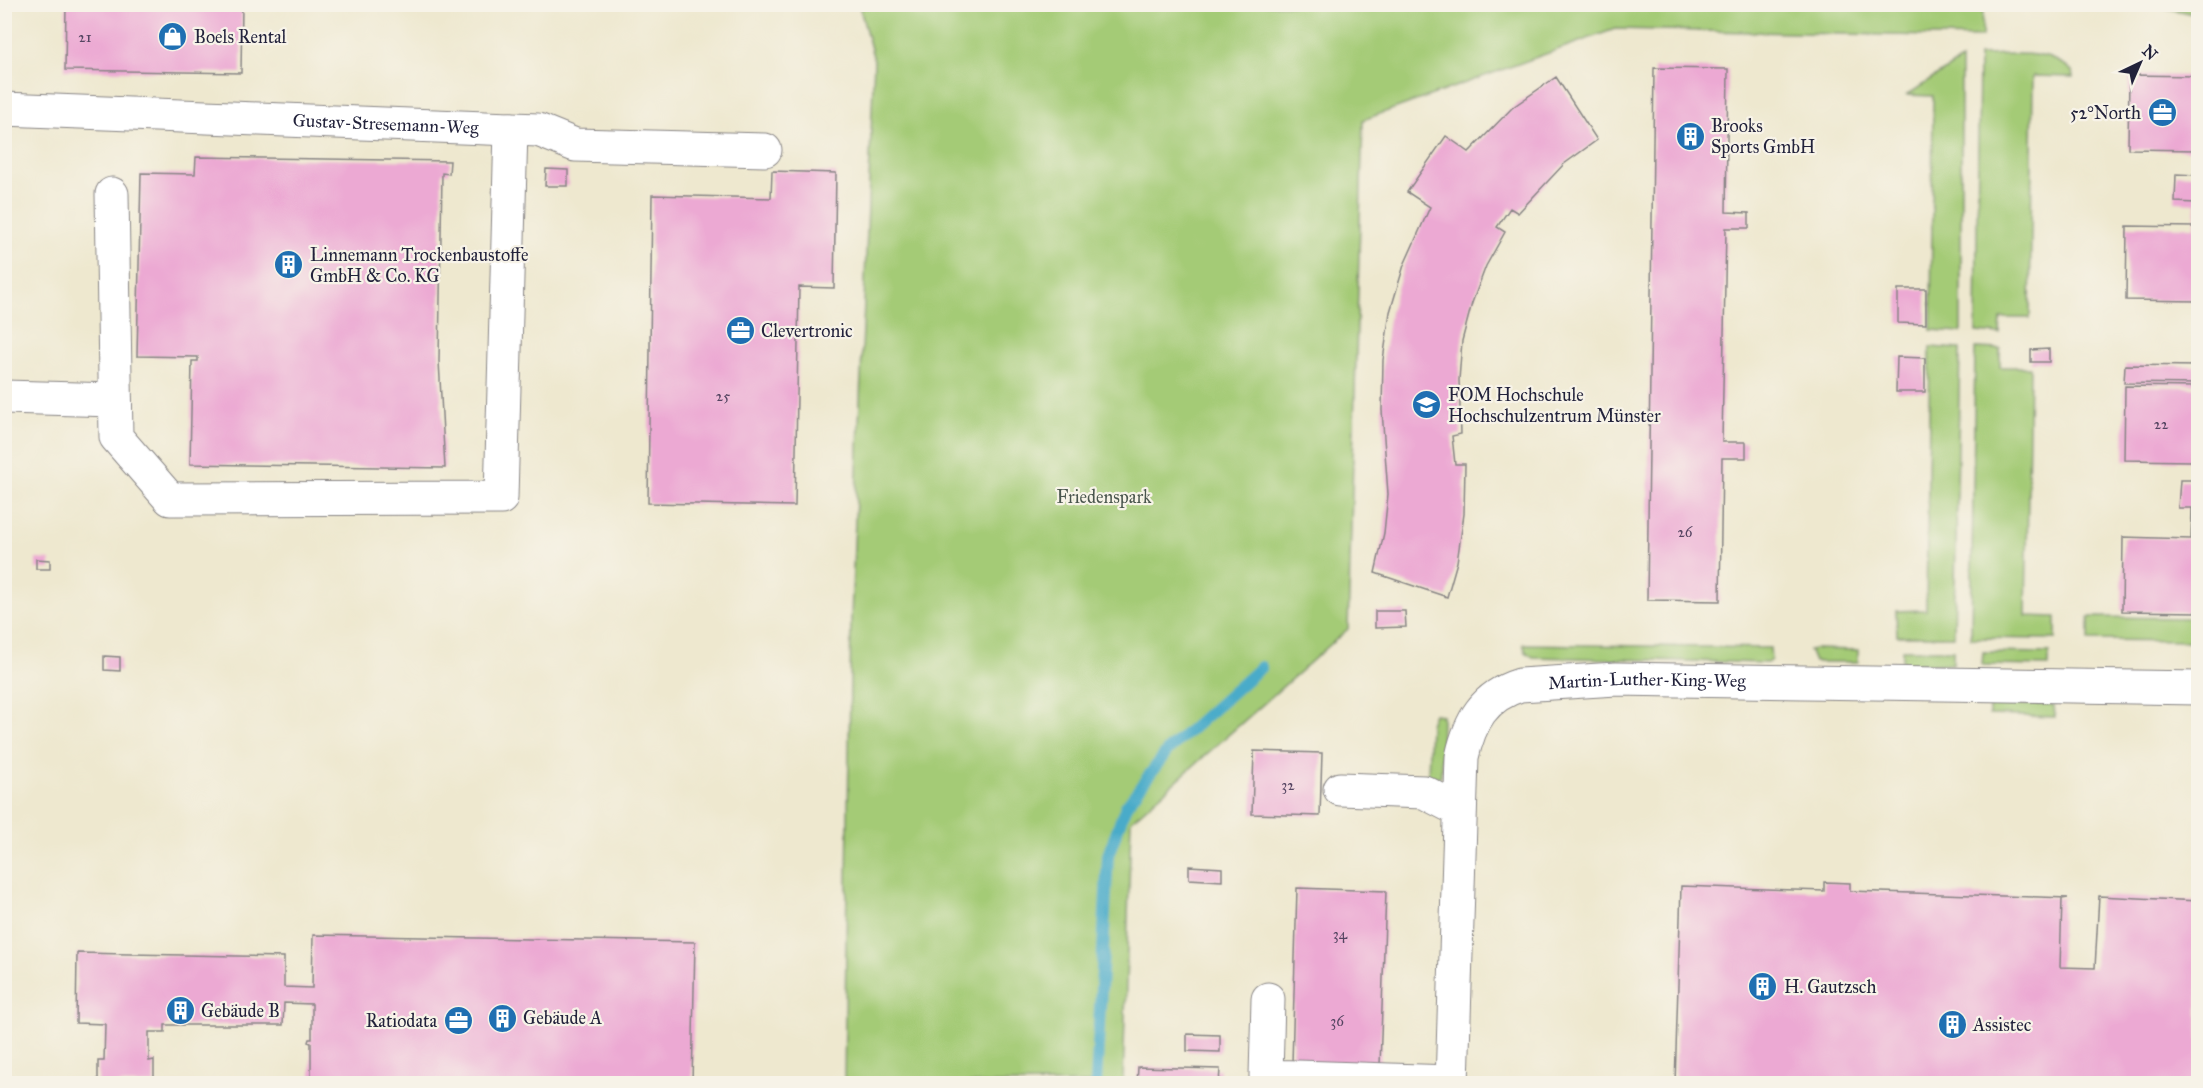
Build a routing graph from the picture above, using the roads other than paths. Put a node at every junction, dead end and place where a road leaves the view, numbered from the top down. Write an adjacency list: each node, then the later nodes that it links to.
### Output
1 (4, 109): 2 (street, Gustav-Stresemann-Weg)
2 (511, 129): 3 (street, Gustav-Stresemann-Weg); 6 (street)
3 (765, 150)
4 (112, 194): 6 (street)
5 (4, 397): 6 (street)
6 (115, 400)
7 (2199, 688): 9 (street, Martin-Luther-King-Weg)
8 (1340, 789): 9 (street)
9 (1459, 810): 11 (street, Martin-Luther-King-Weg)
10 (1268, 999): 11 (street)
11 (1452, 1083)

